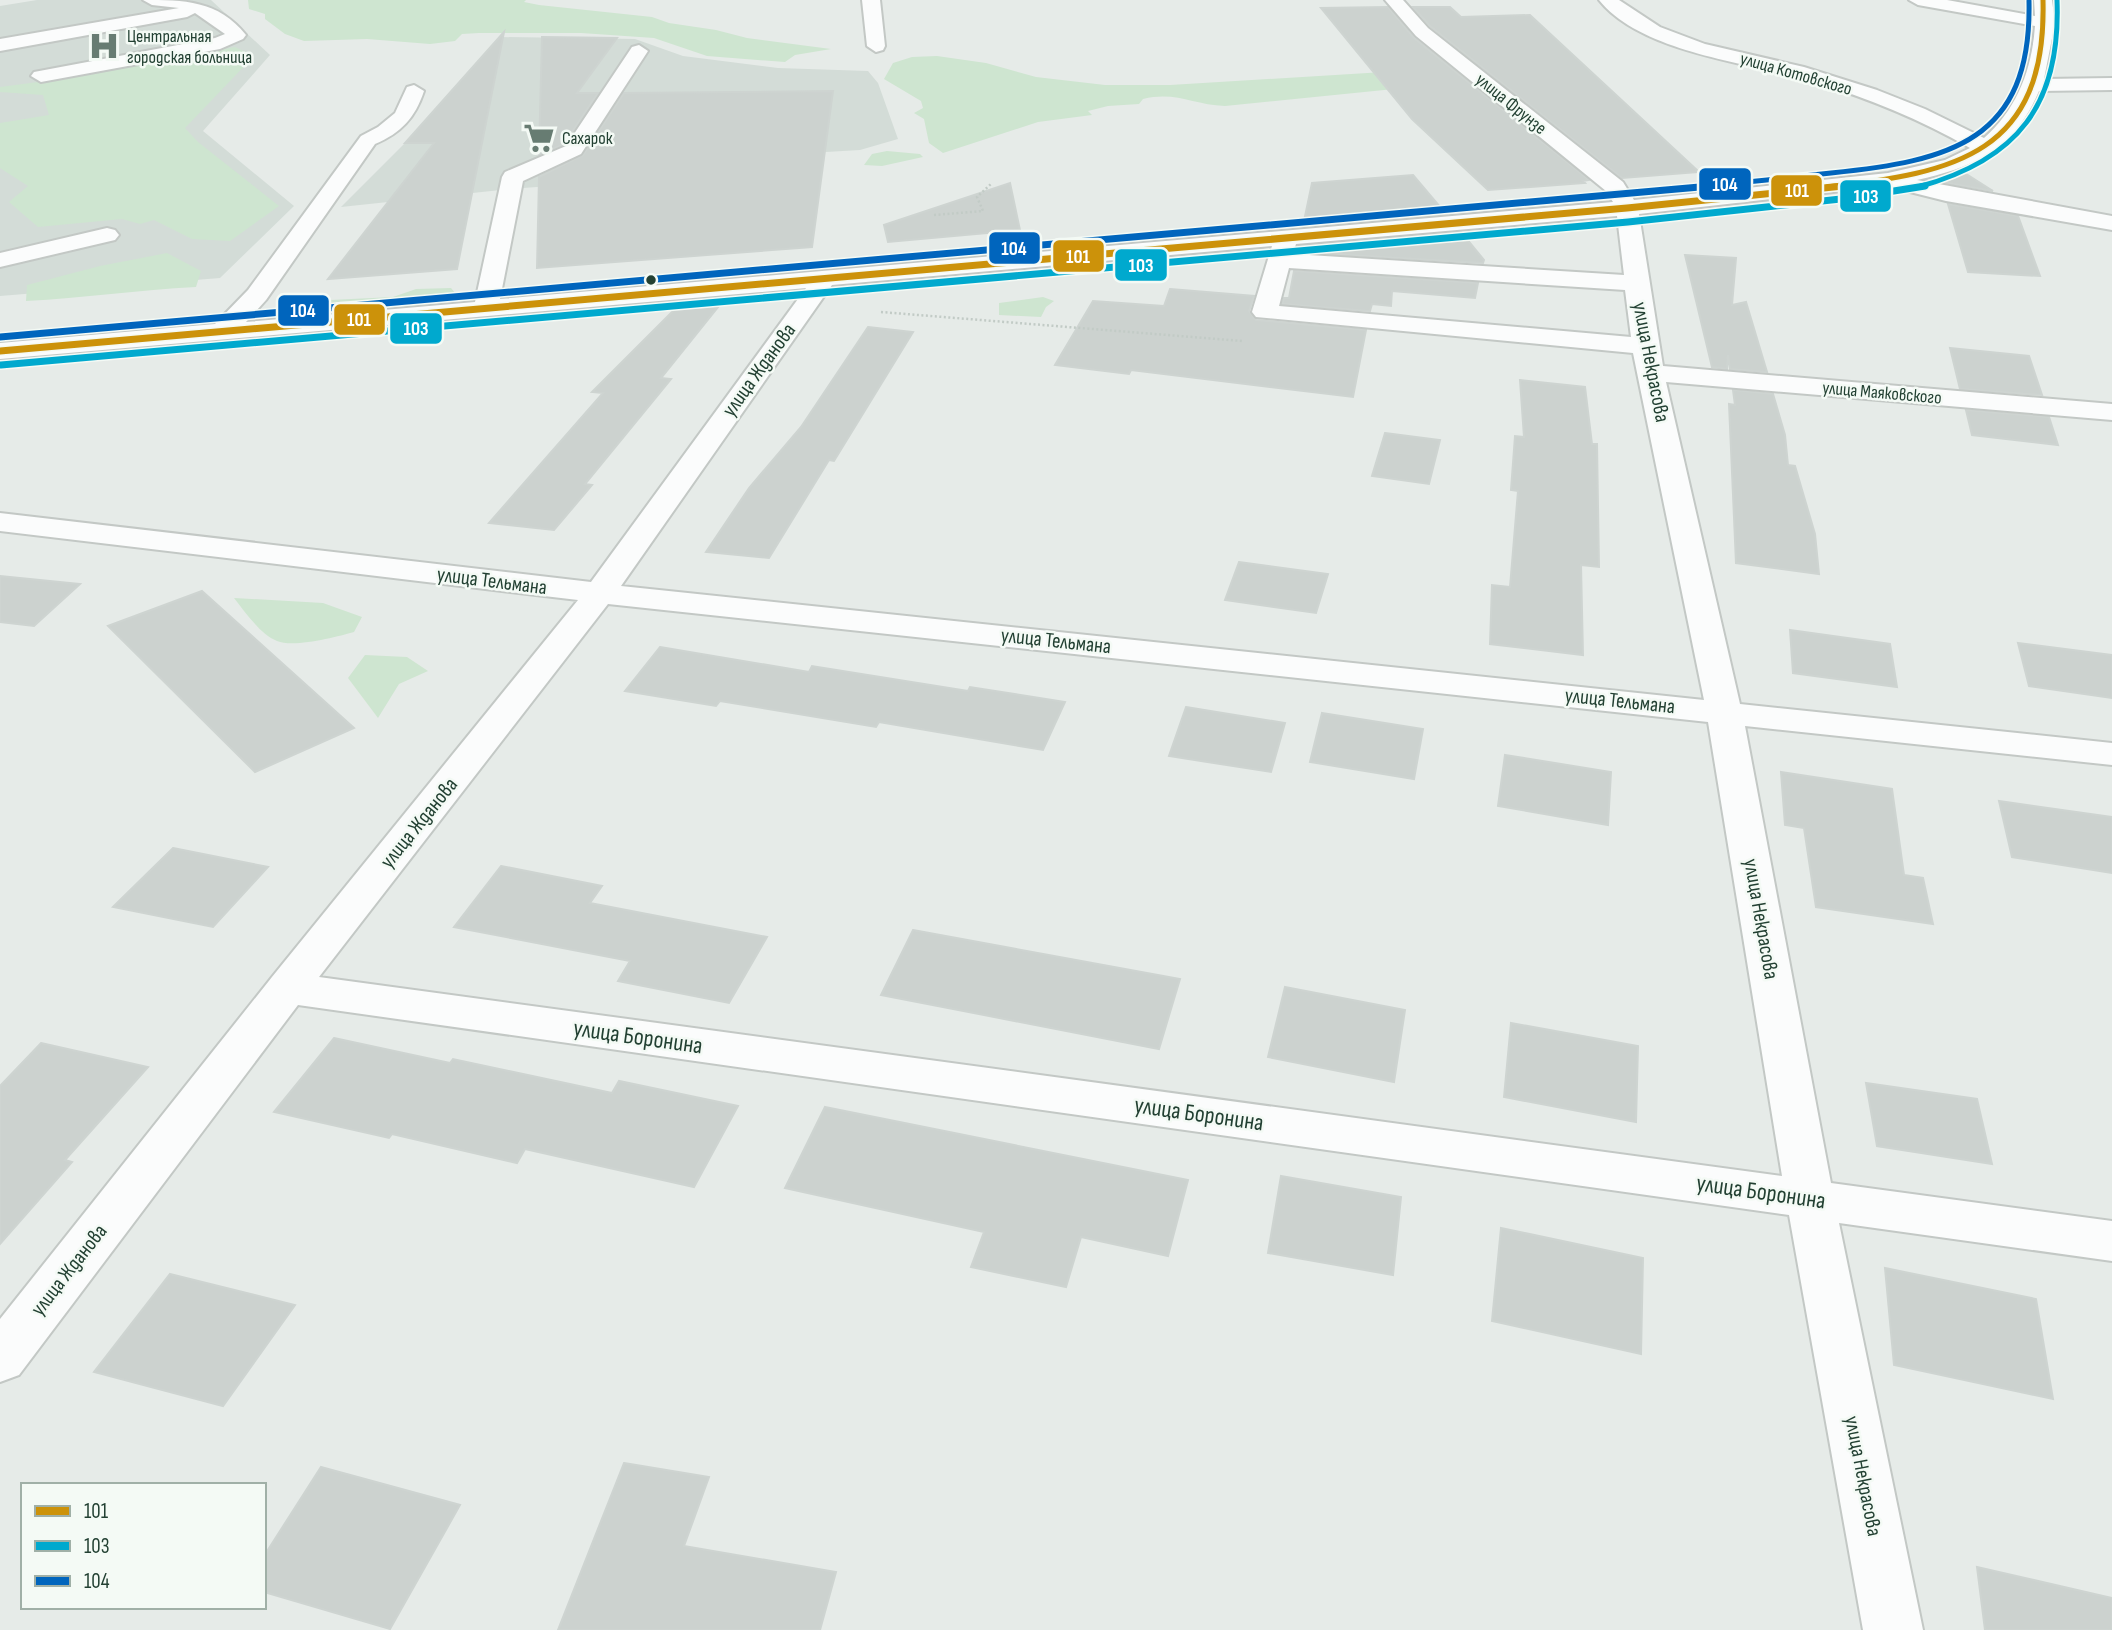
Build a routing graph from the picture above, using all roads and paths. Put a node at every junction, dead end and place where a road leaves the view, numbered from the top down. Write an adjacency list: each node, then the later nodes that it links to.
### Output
1 (152, 0): 7 (street)
2 (871, 0): 10 (street)
3 (1394, 0): 19 (street, улица Фрунзе)
4 (1608, 0): 16 (street, улица Котовского)
5 (1918, 0): 8 (street)
6 (2043, 0): 8 (street)
7 (206, 9): 9 (street); 12 (street)
8 (2046, 23): 14 (street)
9 (0, 45)
10 (876, 46)
11 (639, 51): 28 (street)
12 (41, 76)
13 (2112, 84): 14 (street)
14 (2031, 85): 16 (street)
15 (414, 91): 29 (street)
16 (1986, 148): 17 (street)
17 (1888, 179): 19 (street); 21 (street)
18 (992, 183): 20 (path)
19 (1627, 208): 23 (street); 26 (street, улица Некрасова)
20 (934, 215)
21 (2112, 223)
22 (107, 235): 24 (street)
23 (1283, 249): 25 (street); 26 (street); 32 (street, улица Маяковского)
24 (0, 260)
25 (825, 278): 27 (street, улица Жданова); 28 (street)
26 (1637, 283): 32 (street, улица Некрасова)
27 (805, 306): 30 (path); 35 (street, улица Жданова)
28 (485, 308): 29 (street)
29 (222, 332): 31 (street)
30 (1249, 341)
31 (0, 351)
32 (1648, 360): 33 (street, улица Маяковского); 36 (street, улица Некрасова)
33 (2112, 412)
34 (0, 522): 35 (street, улица Тельмана)
35 (599, 593): 36 (street, улица Тельмана); 38 (street, улица Жданова)
36 (1724, 712): 37 (street, улица Тельмана); 39 (street, улица Некрасова)
37 (2112, 754)
38 (287, 988): 39 (street, улица Боронина); 41 (street, улица Жданова)
39 (1810, 1199): 40 (street, улица Боронина); 42 (street, улица Некрасова)
40 (2112, 1241)
41 (0, 1359)
42 (1893, 1630)

